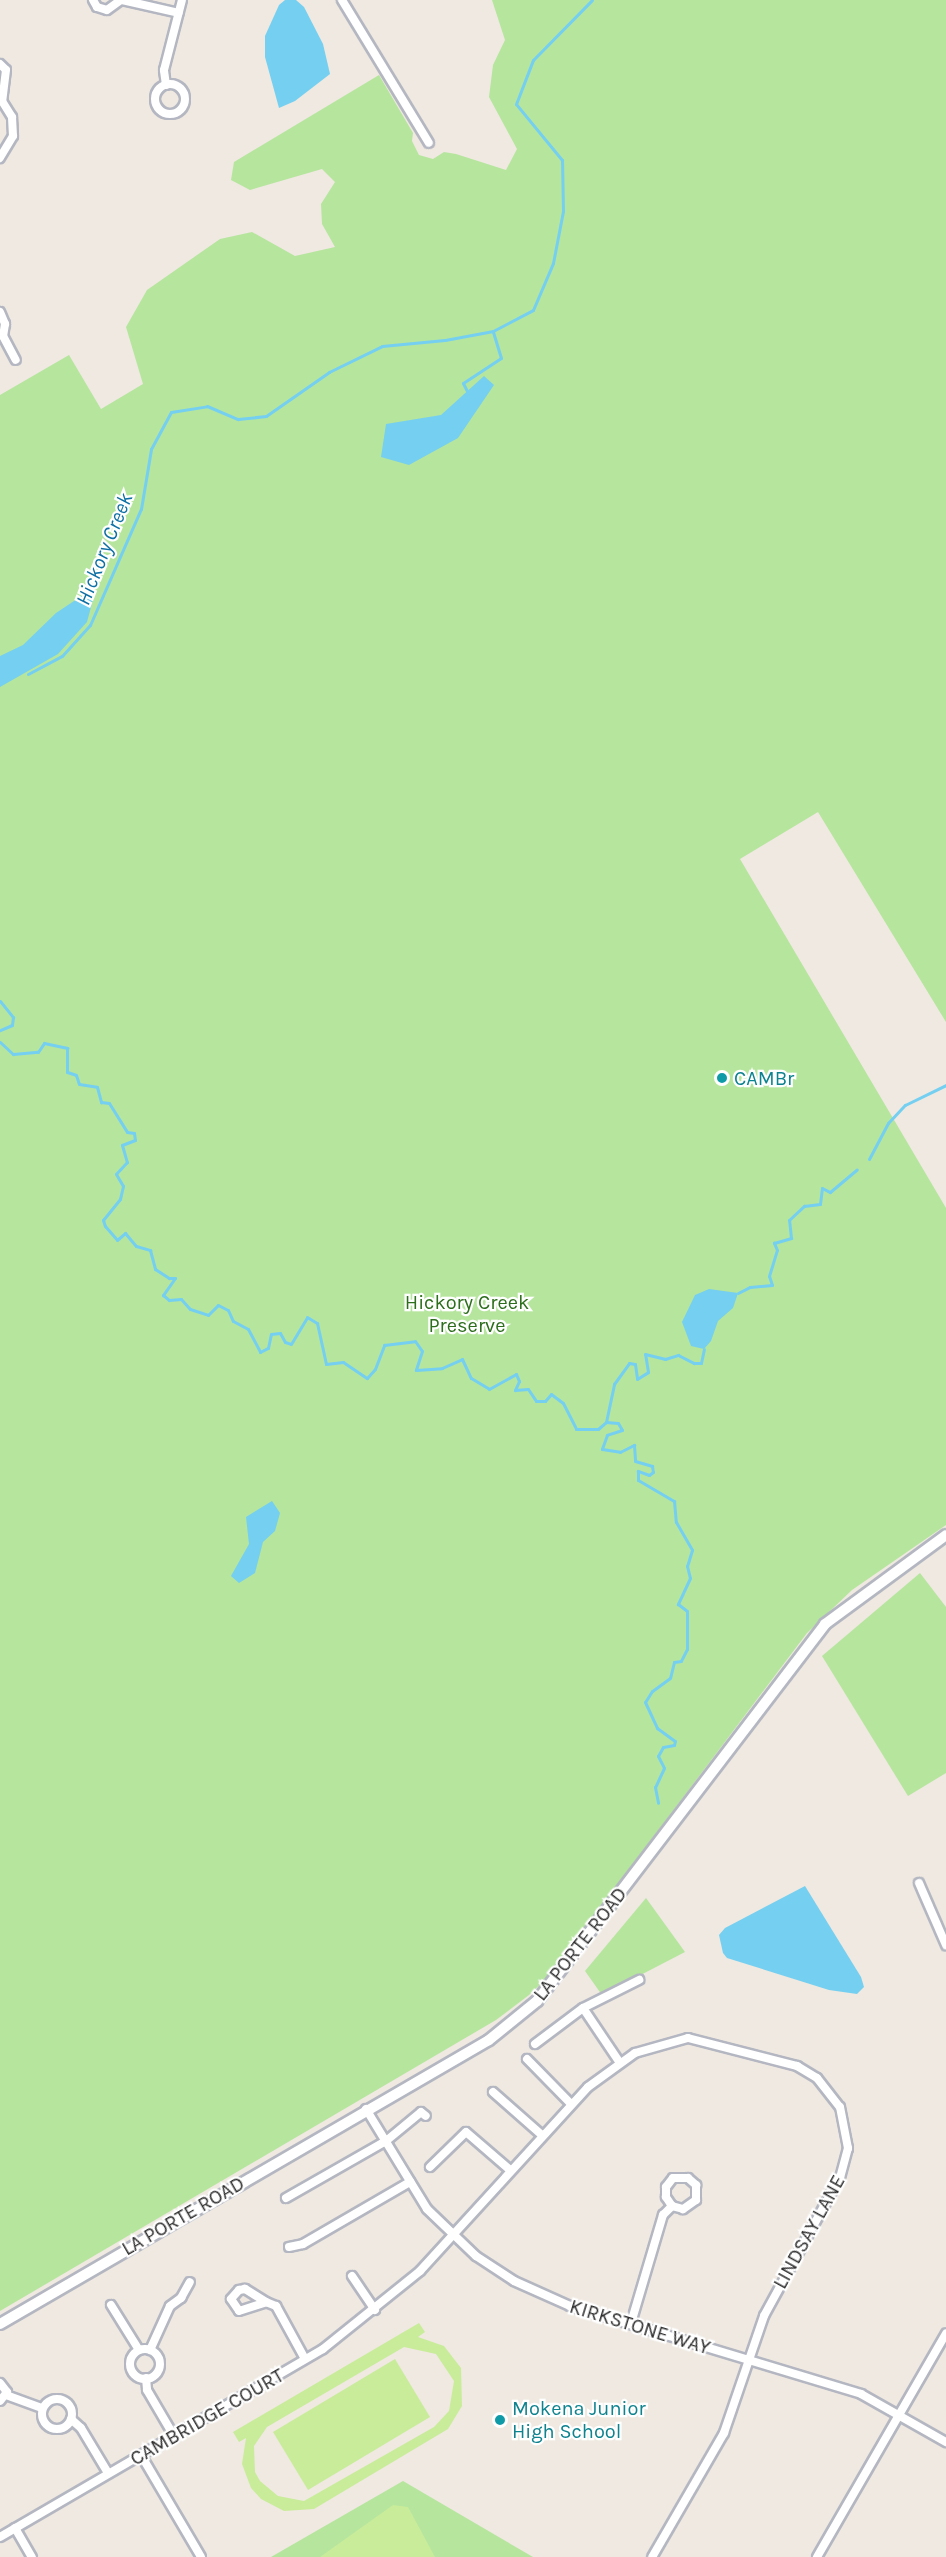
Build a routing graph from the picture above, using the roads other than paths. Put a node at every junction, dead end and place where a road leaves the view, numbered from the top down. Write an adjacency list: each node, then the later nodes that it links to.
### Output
1 (93, 0): 2 (street)
2 (121, 0): 5 (street)
3 (182, 0): 5 (street)
4 (342, 0): 9 (street)
5 (179, 13): 7 (street)
6 (0, 64): 8 (street)
7 (166, 85)
8 (1, 101): 10 (street)
9 (429, 143)
10 (0, 158)
11 (0, 312): 12 (street)
12 (1, 336): 13 (street)
13 (16, 360)
14 (946, 1534): 25 (street, LA PORTE ROAD)
15 (919, 1883): 16 (street)
16 (946, 1945)
17 (639, 1980): 18 (street)
18 (583, 2008): 19 (street); 21 (street)
19 (535, 2044)
20 (527, 2059): 24 (street)
21 (620, 2063): 22 (street, LINDSAY LANE); 47 (street, LINDSAY LANE)
22 (607, 2072): 24 (street, CAMBRIDGE COURT)
23 (493, 2092): 27 (street)
24 (571, 2104): 27 (street, CAMBRIDGE COURT)
25 (366, 2109): 28 (street, KIRKSTONE WAY); 42 (street, LA PORTE ROAD)
26 (426, 2116): 28 (street)
27 (542, 2135): 30 (street, CAMBRIDGE COURT)
28 (386, 2141): 31 (street, KIRKSTONE WAY); 32 (street)
29 (430, 2167): 30 (street)
30 (510, 2170): 34 (street, CAMBRIDGE COURT)
31 (410, 2182): 34 (street, KIRKSTONE WAY); 35 (street)
32 (286, 2198)
33 (672, 2206): 41 (street)
34 (453, 2234): 40 (street, CAMBRIDGE COURT); 41 (street, KIRKSTONE WAY)
35 (289, 2247)
36 (352, 2276): 40 (street)
37 (190, 2282): 45 (street)
38 (266, 2302): 46 (street, CAMBRIDGE COURT)
39 (111, 2305): 44 (street)
40 (375, 2310): 46 (street, CAMBRIDGE COURT)
41 (631, 2323): 47 (street, KIRKSTONE WAY)
42 (0, 2324)
43 (946, 2334): 52 (street)
44 (139, 2350): 45 (street); 48 (street)
45 (150, 2350): 48 (street)
46 (305, 2359): 54 (street, CAMBRIDGE COURT)
47 (751, 2361): 52 (street, KIRKSTONE WAY); 62 (street, LINDSAY LANE)
48 (146, 2378): 54 (street)
49 (0, 2383): 50 (street)
50 (3, 2398): 51 (street)
51 (42, 2408): 53 (street); 53 (street, CAMBRIDGE COURT)
52 (900, 2415): 55 (street, KIRKSTONE WAY); 63 (street)
53 (71, 2420): 57 (street, CAMBRIDGE COURT)
54 (174, 2436): 56 (street, CAMBRIDGE COURT)
55 (946, 2442)
56 (141, 2455): 57 (street, CAMBRIDGE COURT); 61 (street)
57 (108, 2474): 58 (street, CAMBRIDGE COURT)
58 (15, 2528): 59 (street, CAMBRIDGE COURT); 60 (street)
59 (0, 2536)
60 (32, 2557)
61 (201, 2557)
62 (652, 2557)
63 (817, 2557)

